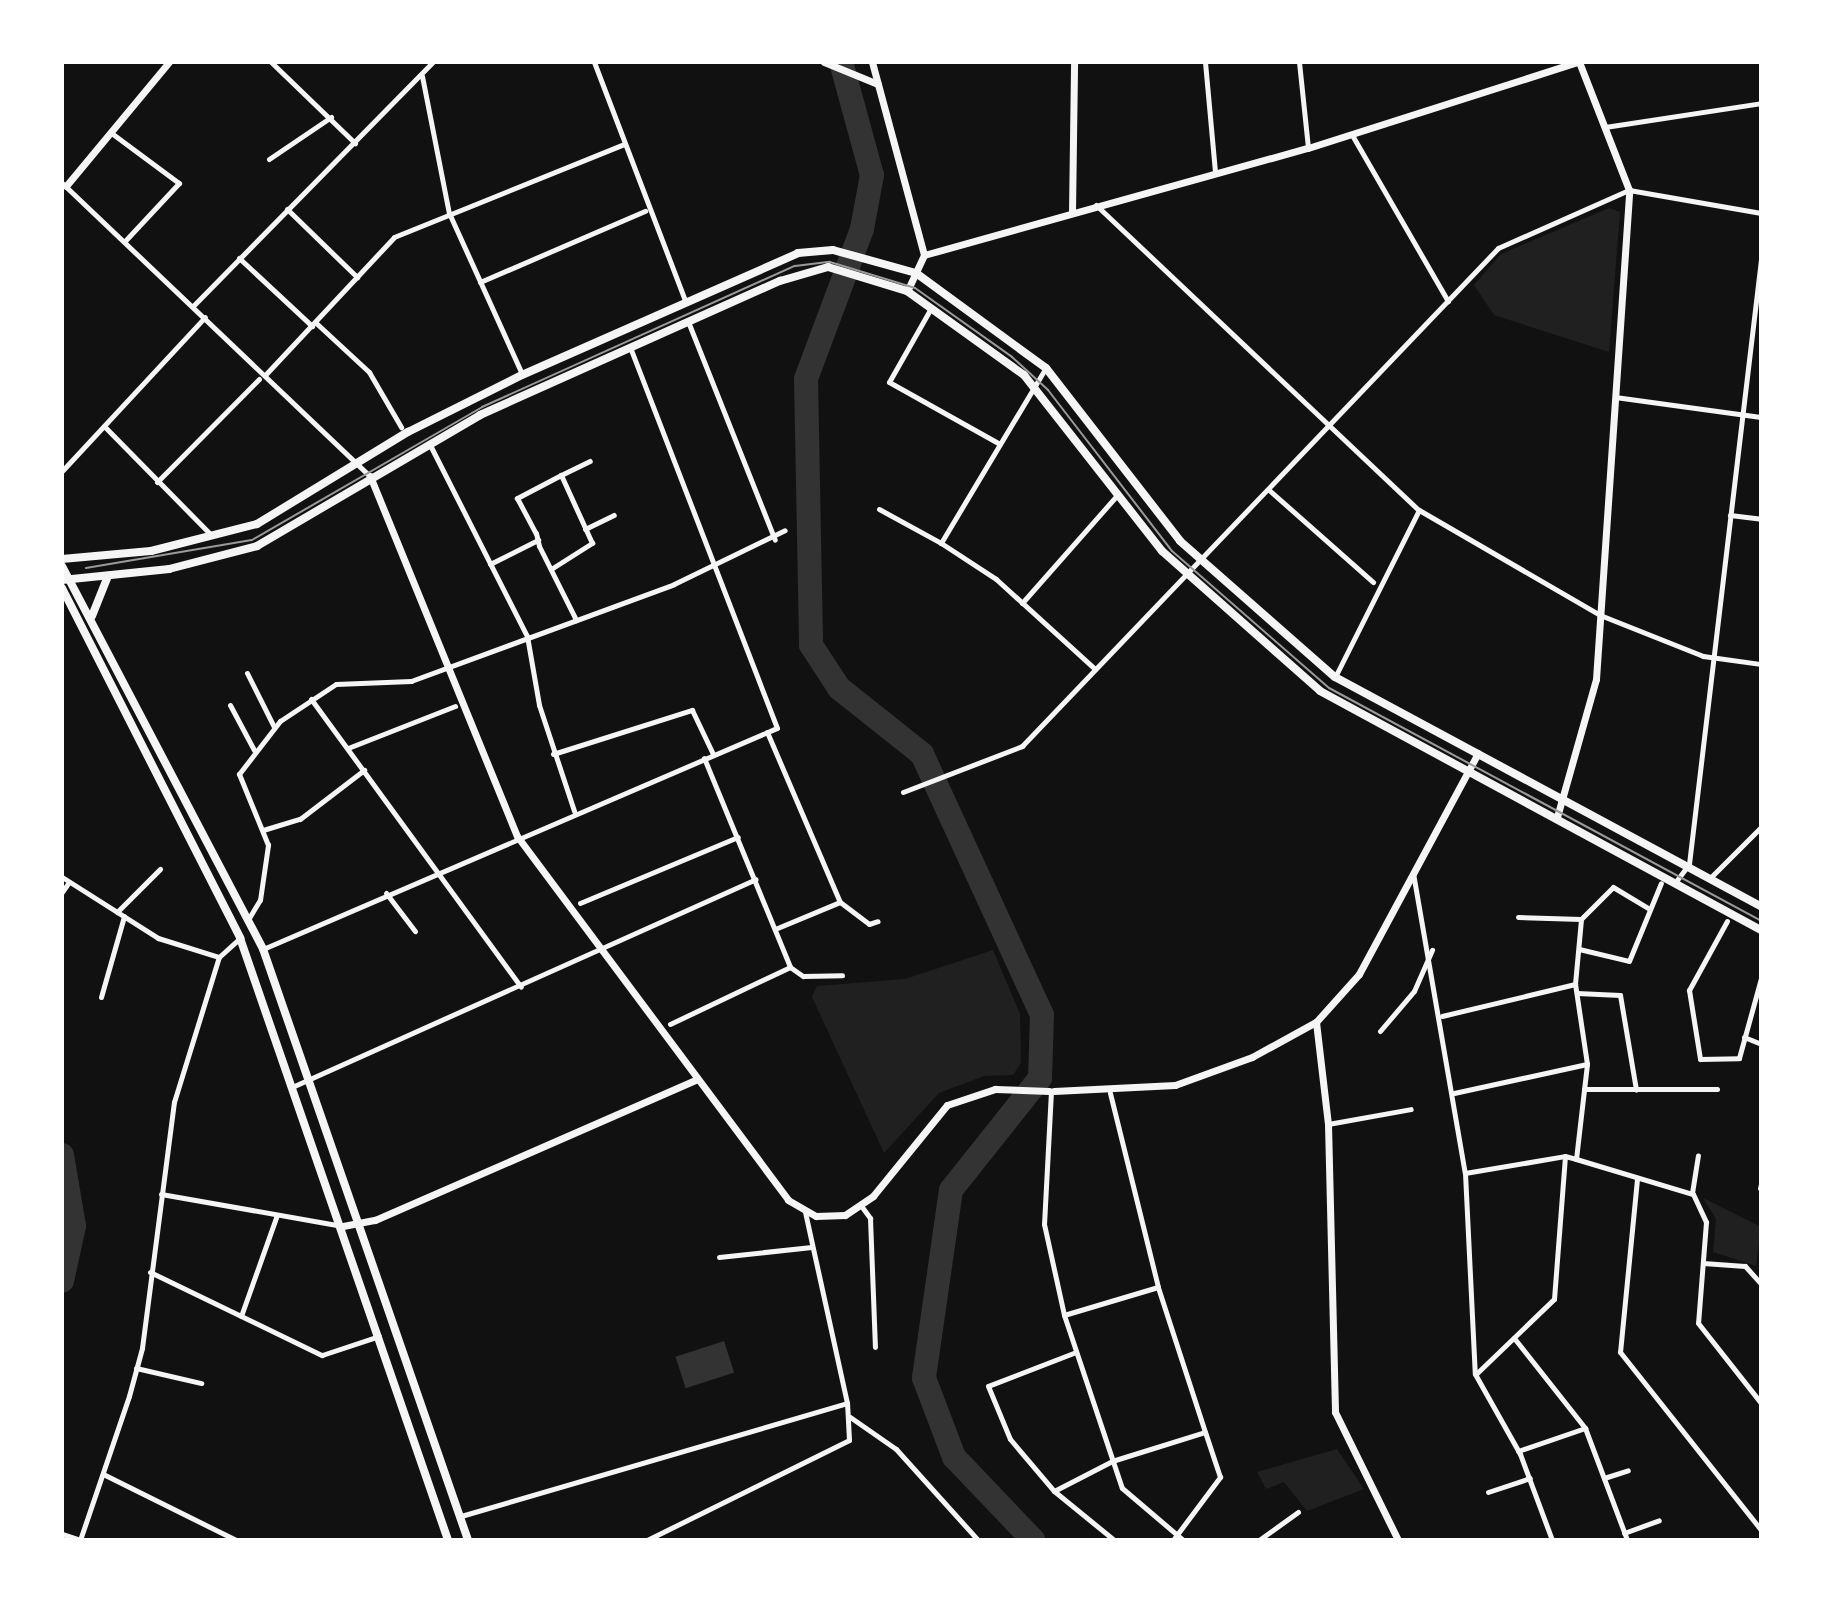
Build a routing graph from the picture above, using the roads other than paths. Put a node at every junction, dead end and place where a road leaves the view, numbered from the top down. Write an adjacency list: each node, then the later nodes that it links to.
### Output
1 (169, 62): 16 (street)
2 (271, 62): 14 (street)
3 (433, 62): 11 (street)
4 (594, 62): 19 (street)
5 (825, 62): 12 (street)
6 (872, 62): 12 (street)
7 (1074, 62): 28 (street)
8 (1205, 62): 22 (street)
9 (1299, 62): 20 (street)
10 (1578, 62): 15 (street); 17 (street)
11 (422, 76): 18 (street); 29 (street)
12 (878, 84): 32 (street)
13 (1761, 103): 15 (street)
14 (331, 117): 18 (street); 21 (street)
15 (1605, 127): 24 (street)
16 (110, 132): 23 (street); 31 (street)
17 (1352, 135): 20 (street); 39 (street)
18 (355, 143): 26 (street)
19 (622, 145): 27 (street); 29 (street)
20 (1308, 148): 22 (street)
21 (269, 159)
22 (1215, 172): 25 (street)
23 (63, 186): 31 (street)
24 (1629, 190): 30 (street); 39 (street); 52 (street)
25 (1096, 205): 28 (street); 56 (street)
26 (287, 209): 33 (street); 36 (street)
27 (645, 211): 37 (street); 40 (street)
28 (1072, 212): 32 (street)
29 (449, 213): 36 (street); 37 (street)
30 (1761, 213)
31 (125, 241): 41 (street)
32 (924, 255): 35 (street)
33 (239, 258): 41 (street); 44 (street)
34 (1761, 259): 53 (street)
35 (916, 273): 38 (street); 40 (main road); 47 (main road)
36 (357, 277): 44 (street)
37 (480, 282): 49 (street)
38 (907, 291): 42 (main road); 45 (main road)
39 (1448, 301): 56 (street)
40 (687, 304): 49 (main road)
41 (193, 306): 43 (street)
42 (931, 308): 51 (main road); 59 (street)
43 (205, 317): 48 (street); 55 (street)
44 (314, 324): 48 (street); 57 (street)
45 (689, 324): 46 (main road); 77 (street)
46 (630, 348): 58 (main road); 83 (street)
47 (1046, 368): 51 (street); 80 (main road)
48 (266, 374): 60 (street)
49 (522, 375): 60 (main road)
50 (259, 379): 65 (street)
51 (1035, 386): 59 (street); 67 (main road)
52 (1615, 397): 53 (street); 92 (street)
53 (1743, 414): 54 (street); 71 (street)
54 (1761, 417)
55 (104, 426): 62 (street); 65 (street)
56 (1329, 426): 66 (street); 69 (street)
57 (401, 427)
58 (428, 443): 64 (main road); 81 (street)
59 (1000, 444): 78 (street)
60 (358, 461): 64 (street); 75 (main road)
61 (590, 461): 63 (street)
62 (62, 471)
63 (561, 475): 73 (street); 76 (street)
64 (370, 476): 86 (main road); 98 (street)
65 (157, 482): 75 (street)
66 (1269, 490): 80 (street); 88 (street)
67 (1118, 494): 85 (main road); 90 (street)
68 (879, 509): 78 (street)
69 (1419, 510): 92 (street); 102 (street)
70 (614, 515): 73 (street)
71 (1730, 515): 72 (street); 97 (street)
72 (1761, 519)
73 (585, 529): 84 (street)
74 (785, 530): 77 (street)
75 (213, 537): 79 (main road)
76 (538, 540): 81 (street); 84 (street)
77 (775, 540): 83 (street)
78 (941, 543): 90 (street)
79 (62, 559)
80 (1204, 563): 85 (street); 102 (main road)
81 (490, 564): 96 (street)
82 (62, 566): 87 (main road)
83 (714, 566): 94 (street); 107 (street)
84 (551, 569): 94 (street)
85 (1187, 574): 100 (street); 115 (main road)
86 (108, 576): 87 (main road); 93 (main road)
87 (67, 579): 93 (main road)
88 (1373, 582)
89 (62, 588): 95 (main road)
90 (1022, 603): 100 (street)
91 (62, 610): 95 (main road)
92 (1600, 615): 97 (street); 117 (street)
93 (92, 616): 143 (main road)
94 (576, 620): 96 (street)
95 (76, 624): 150 (main road)
96 (527, 636): 98 (street); 111 (street)
97 (1713, 658): 99 (street); 124 (street)
98 (447, 664): 103 (street); 122 (street)
99 (1761, 664)
100 (1095, 669): 116 (street)
101 (247, 673): 106 (street)
102 (1335, 677): 110 (main road)
103 (311, 699): 106 (street); 108 (street)
104 (230, 705): 109 (street)
105 (455, 706): 108 (street)
106 (274, 727): 109 (street)
107 (767, 732): 112 (street); 136 (street)
108 (348, 748): 114 (street)
109 (254, 750): 121 (street)
110 (1478, 753): 115 (street); 117 (main road)
111 (553, 754): 112 (street); 118 (street)
112 (713, 754): 113 (street)
113 (704, 758): 118 (street); 123 (street)
114 (364, 770): 121 (street); 126 (street)
115 (1469, 770): 119 (main road); 127 (street)
116 (903, 792)
117 (1566, 800): 119 (street); 124 (main road)
118 (574, 811): 122 (street)
119 (1557, 817): 131 (main road)
120 (1761, 827): 128 (street)
121 (263, 830): 143 (street)
122 (517, 836): 126 (street); 152 (street)
123 (738, 837): 130 (street); 137 (street)
124 (1689, 864): 128 (main road); 131 (street)
125 (160, 869): 140 (street)
126 (436, 870): 135 (street); 160 (street)
127 (1413, 873): 153 (street); 164 (street)
128 (1712, 876): 138 (main road)
129 (62, 877): 132 (street)
130 (756, 879): 147 (street); 152 (street)
131 (1677, 880): 148 (main road)
132 (69, 882): 134 (street); 140 (street)
133 (1661, 883): 139 (street)
134 (62, 892)
135 (386, 893): 149 (street); 151 (street)
136 (840, 902): 145 (street); 147 (street)
137 (580, 903)
138 (1761, 906)
139 (1648, 908): 144 (street); 154 (street)
140 (117, 912): 141 (street)
141 (124, 916): 155 (street); 162 (street)
142 (1518, 917): 144 (street)
143 (249, 918): 151 (main road)
144 (1581, 919): 154 (street)
145 (878, 921)
146 (1727, 921): 167 (street)
147 (775, 929): 156 (street)
148 (1761, 930)
149 (415, 931)
150 (240, 938): 155 (street); 172 (main road)
151 (263, 949): 171 (main road)
152 (603, 949): 160 (street); 170 (street)
153 (1432, 949): 163 (street); 166 (street)
154 (1579, 949): 159 (street)
155 (219, 957): 187 (street)
156 (790, 967): 157 (street); 165 (street)
157 (842, 975)
158 (1761, 978): 167 (street)
159 (1575, 984): 161 (street); 163 (street)
160 (521, 987): 171 (street)
161 (1577, 993): 169 (street); 175 (street)
162 (101, 997)
163 (1442, 1016): 178 (street)
164 (1316, 1022): 177 (street); 180 (street)
165 (670, 1024)
166 (1380, 1031)
167 (1744, 1037): 168 (street)
168 (1761, 1044)
169 (1587, 1064): 173 (street); 178 (street)
170 (698, 1079): 189 (street); 191 (street)
171 (310, 1081): 172 (street); 191 (main road)
172 (292, 1087): 192 (main road)
173 (1584, 1089): 175 (street); 183 (street)
174 (1717, 1089): 175 (street)
175 (1636, 1090)
176 (1052, 1091): 177 (street); 188 (street); 199 (street)
177 (1110, 1093): 198 (street)
178 (1454, 1093): 184 (street)
179 (1411, 1109): 180 (street)
180 (1328, 1124): 236 (street)
181 (1698, 1155): 186 (street)
182 (1565, 1156): 183 (street); 184 (street); 202 (street)
183 (1576, 1159): 185 (street)
184 (1465, 1173): 206 (street)
185 (1637, 1179): 186 (street); 224 (street)
186 (1692, 1193): 195 (street)
187 (161, 1194): 190 (street); 196 (street)
188 (862, 1207): 189 (street); 203 (street)
189 (805, 1212): 193 (street)
190 (277, 1215): 192 (street); 200 (street)
191 (363, 1223): 192 (street); 222 (main road)
192 (343, 1226): 201 (main road)
193 (811, 1247): 194 (street); 208 (street)
194 (719, 1257)
195 (1703, 1263): 197 (street); 209 (street)
196 (150, 1272): 200 (street); 205 (street)
197 (1761, 1284)
198 (1158, 1287): 199 (street); 212 (street)
199 (1064, 1315): 204 (street)
200 (241, 1316): 201 (street)
201 (380, 1335): 230 (main road)
202 (1514, 1338): 206 (street); 211 (street)
203 (875, 1347)
204 (1076, 1352): 214 (street); 219 (street)
205 (136, 1368): 207 (street); 216 (street)
206 (1475, 1374): 213 (street)
207 (201, 1383)
208 (847, 1403): 210 (street); 222 (street)
209 (1761, 1403)
210 (850, 1417): 232 (street); 233 (street)
211 (1585, 1428): 213 (street); 218 (street)
212 (1205, 1432): 214 (street); 227 (street)
213 (1518, 1451): 217 (street)
214 (1112, 1461): 219 (street); 227 (street)
215 (1628, 1470): 218 (street)
216 (103, 1474): 228 (street); 229 (street)
217 (1530, 1478): 220 (street); 237 (street)
218 (1604, 1478): 226 (street)
219 (1054, 1491): 234 (street)
220 (1488, 1492)
221 (1298, 1512): 235 (street)
222 (461, 1516): 231 (main road)
223 (1659, 1520): 226 (street)
224 (1761, 1530)
225 (62, 1534): 228 (street)
226 (1625, 1537)
227 (1178, 1538)
228 (80, 1540)
229 (236, 1540)
230 (448, 1540)
231 (468, 1540)
232 (647, 1540)
233 (978, 1540)
234 (1114, 1540)
235 (1259, 1540)
236 (1398, 1540)
237 (1552, 1540)

